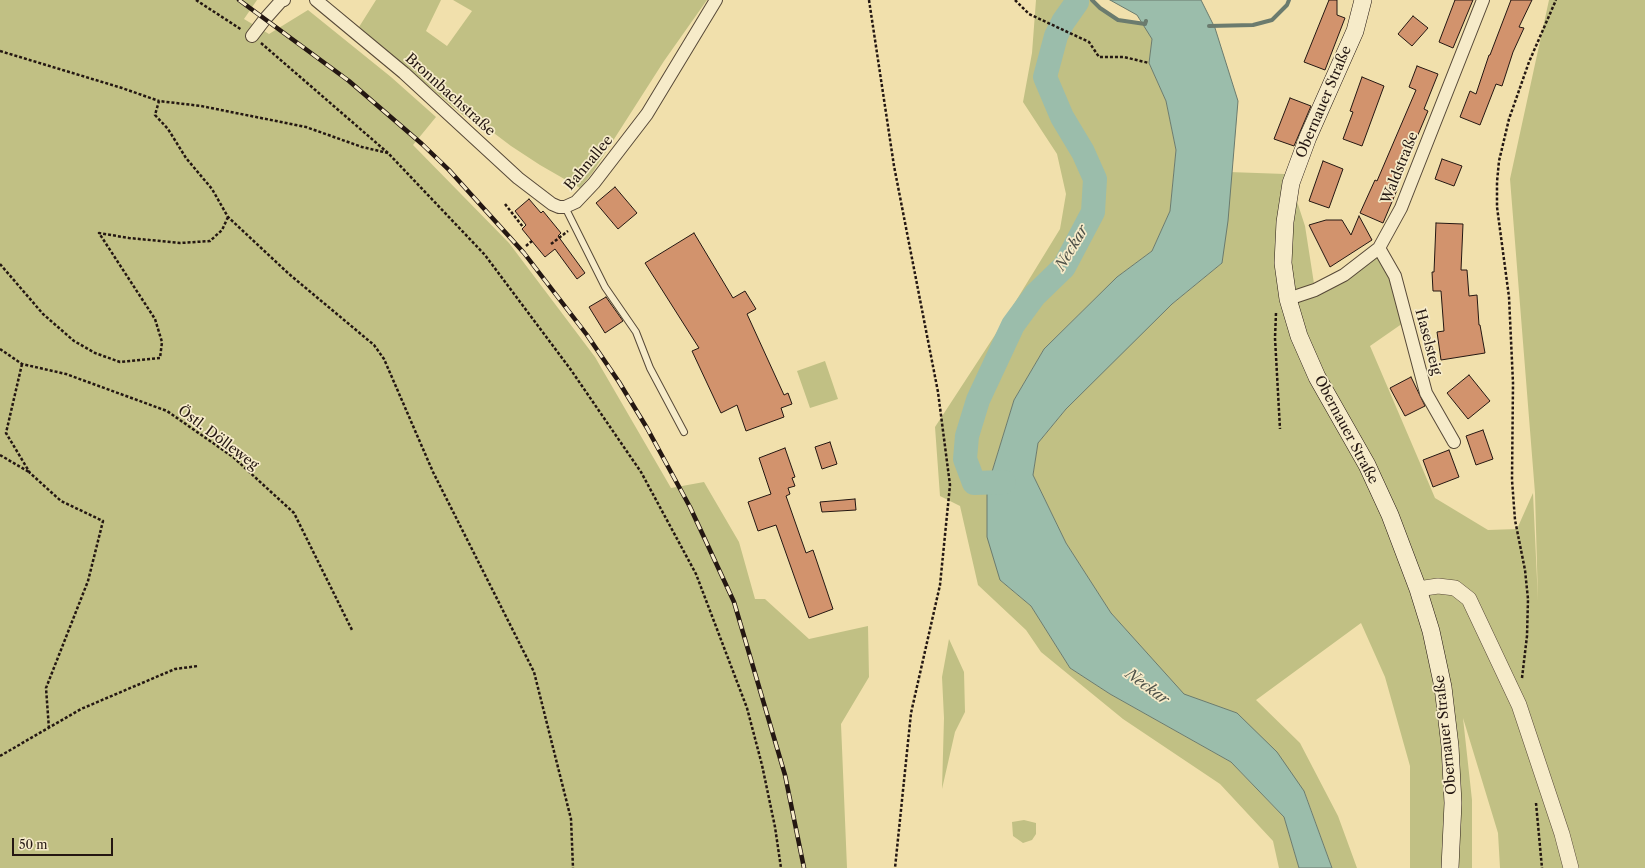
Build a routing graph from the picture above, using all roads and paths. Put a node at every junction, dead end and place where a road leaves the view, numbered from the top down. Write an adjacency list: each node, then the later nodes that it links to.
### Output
1 (196, 0): 10 (path)
2 (284, 0): 10 (street)
3 (316, 0): 16 (street, Bronnbachstraße)
4 (716, 0): 16 (street, Bahnallee)
5 (869, 0): 42 (path)
6 (1015, 0): 12 (path)
7 (1363, 0): 25 (main road, Obernauer Straße)
8 (1483, 0): 23 (street, Waldstraße)
9 (1556, 0): 36 (path)
10 (252, 36): 14 (path)
11 (0, 51): 13 (path)
12 (1149, 63)
13 (159, 101): 14 (path); 17 (path)
14 (388, 153): 41 (path)
15 (505, 204): 19 (path)
16 (566, 207): 18 (lane, Bahnallee)
17 (228, 217): 24 (path); 40 (path)
18 (575, 226): 21 (path); 29 (lane, Bahnallee)
19 (523, 227)
20 (532, 241): 22 (path)
21 (551, 244)
22 (526, 246)
23 (1379, 248): 25 (street, Waldstraße); 30 (street, Haselsteig)
24 (0, 264)
25 (1288, 299): 28 (path); 33 (main road, Obernauer Straße)
26 (0, 348): 27 (path, Östl. Dölleweg)
27 (22, 364): 32 (path); 34 (path, Östl. Dölleweg)
28 (1280, 429)
29 (684, 432)
30 (1454, 442)
31 (0, 455): 32 (path)
32 (30, 473): 37 (path)
33 (1418, 589): 43 (main road, Obernauer Straße); 45 (street)
34 (352, 630)
35 (198, 666): 37 (path)
36 (1521, 682)
37 (49, 729): 38 (path)
38 (0, 756)
39 (1536, 801): 44 (path)
40 (574, 868)
41 (781, 868)
42 (895, 868)
43 (1450, 868)
44 (1542, 868)
45 (1571, 868)

